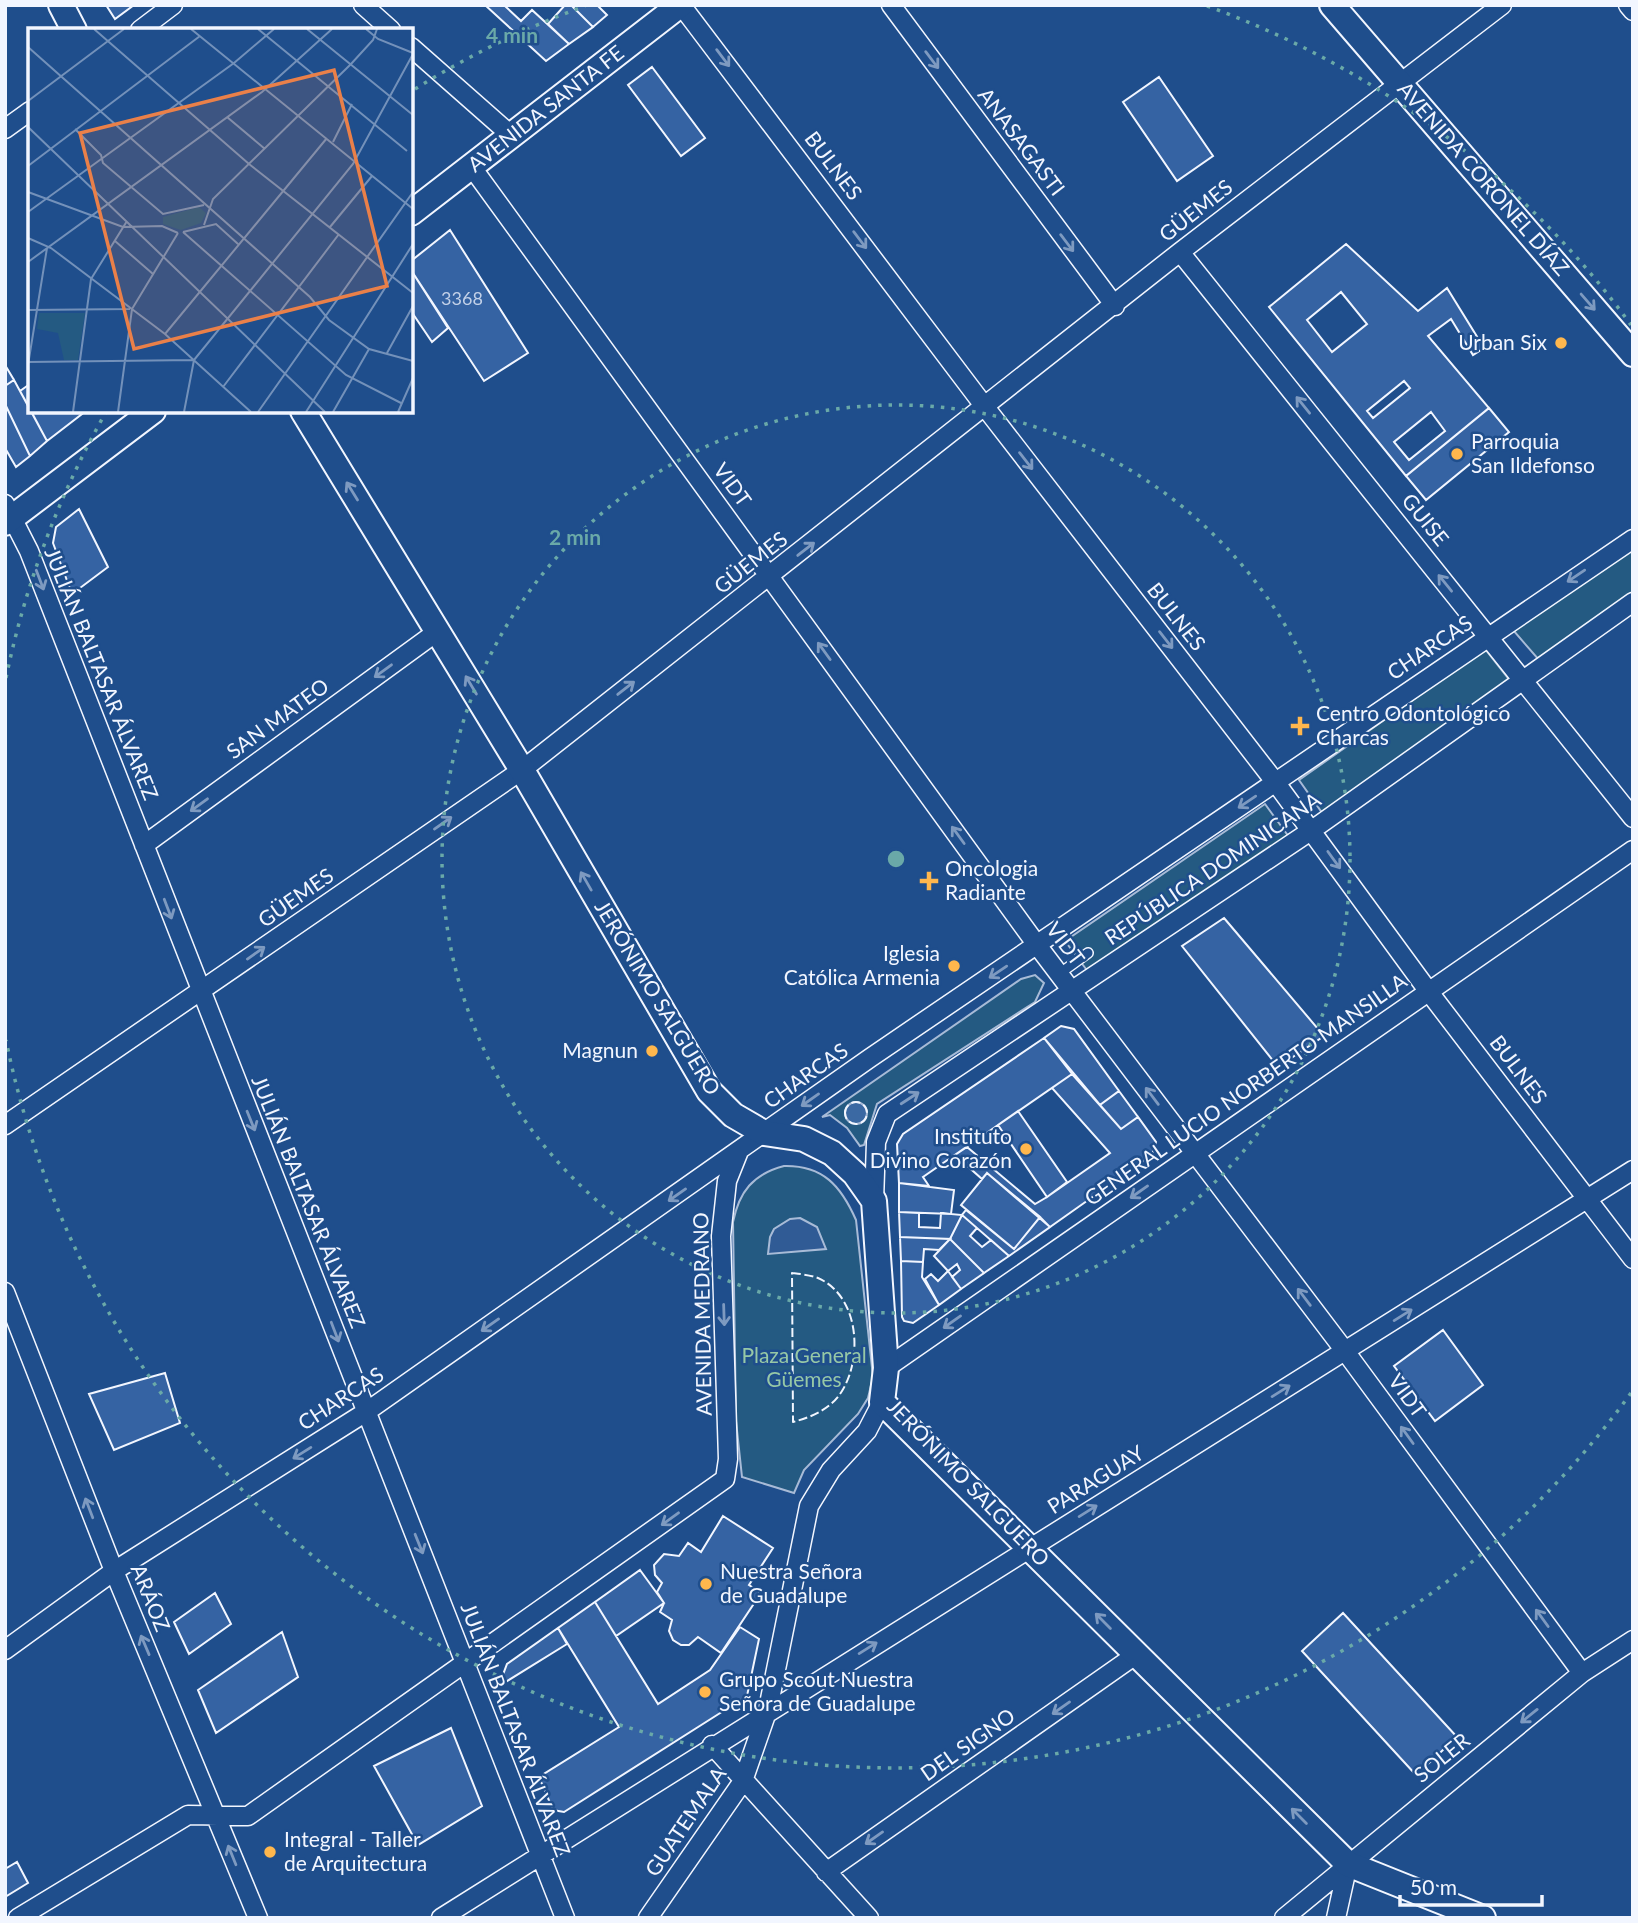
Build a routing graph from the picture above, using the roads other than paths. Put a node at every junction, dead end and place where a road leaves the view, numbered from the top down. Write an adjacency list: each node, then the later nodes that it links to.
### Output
1 (61, 5): 10 (street)
2 (173, 5): 11 (street)
3 (363, 5): 12 (street)
4 (680, 5): 17 (street, AVENIDA SANTA FE); 23 (street, BULNES, one-way to 23)
5 (891, 5): 21 (street, ANASAGASTI, one-way to 21)
6 (1332, 5): 14 (street, AVENIDA CORONEL DÍAZ)
7 (1502, 5): 14 (street, GÜEMES)
8 (1628, 5): 9 (street)
9 (1633, 11)
10 (73, 28)
11 (143, 28)
12 (389, 28)
13 (413, 49): 17 (street)
14 (1400, 83): 20 (street, GÜEMES); 22 (street, AVENIDA CORONEL DÍAZ, one-way to 22)
15 (28, 112): 16 (street)
16 (5, 129)
17 (512, 136): 18 (street, AVENIDA SANTA FE)
18 (471, 166): 19 (street, AVENIDA SANTA FE); 28 (street, VIDT)
19 (413, 211)
20 (1180, 252): 21 (street, GÜEMES); 31 (street, GUISE, one-way to 20)
21 (1115, 306): 23 (street, GÜEMES)
22 (1633, 354)
23 (985, 407): 28 (street, GÜEMES, one-way to 23); 34 (street, BULNES, one-way to 34)
24 (150, 413): 26 (street)
25 (304, 413): 30 (street, JERÓNIMO SALGUERO, one-way to 25)
26 (8, 515): 37 (street, JULIÁN BALTASAR ÁLVAREZ, one-way to 37)
27 (1633, 539): 31 (street, CHARCAS, one-way to 31)
28 (771, 577): 33 (street, GÜEMES, one-way to 28); 39 (street, VIDT, one-way to 28)
29 (1633, 603): 32 (street, REPÚBLICA DOMINICANA)
30 (438, 631): 33 (street, JERÓNIMO SALGUERO, one-way to 30); 37 (street, SAN MATEO, one-way to 37)
31 (1488, 636): 32 (street, GUISE); 34 (street, CHARCAS)
32 (1522, 679): 35 (street, GUISE); 36 (street, REPÚBLICA DOMINICANA)
33 (522, 769): 42 (street, GÜEMES, one-way to 33); 46 (street, JERÓNIMO SALGUERO, one-way to 33)
34 (1276, 783): 36 (street, BULNES); 39 (street, CHARCAS, one-way to 39)
35 (1633, 818)
36 (1312, 830): 43 (street, REPÚBLICA DOMINICANA); 44 (street, BULNES, one-way to 44)
37 (144, 845): 42 (street, JULIÁN BALTASAR ÁLVAREZ, one-way to 42)
38 (1633, 850): 44 (street, GENERAL LUCIO NORBERTO MANSILLA)
39 (1037, 945): 41 (street, VIDT); 46 (street, CHARCAS, one-way to 46)
40 (1088, 953): 41 (lane)
41 (1059, 974): 43 (street, VIDT)
42 (200, 991): 45 (street, GÜEMES); 57 (street, JULIÁN BALTASAR ÁLVAREZ, one-way to 57)
43 (1072, 992): 48 (street, VIDT, one-way to 43); 51 (street, REPÚBLICA DOMINICANA, one-way to 43)
44 (1429, 992): 48 (street, GENERAL LUCIO NORBERTO MANSILLA); 50 (street, BULNES)
45 (5, 1125)
46 (764, 1133): 47 (street, CHARCAS); 51 (street, JERÓNIMO SALGUERO)
47 (739, 1152): 57 (street, CHARCAS, one-way to 57); 63 (street, AVENIDA MEDRANO, one-way to 63)
48 (1195, 1153): 54 (street, VIDT, one-way to 48); 55 (street, GENERAL LUCIO NORBERTO MANSILLA, one-way to 55)
49 (1633, 1170): 50 (street, PARAGUAY)
50 (1587, 1198): 52 (street, BULNES); 54 (street, PARAGUAY, one-way to 50)
51 (874, 1201): 55 (street, JERÓNIMO SALGUERO)
52 (1633, 1259)
53 (5, 1292): 59 (street, ARÁOZ, one-way to 53)
54 (1345, 1351): 58 (street, PARAGUAY, one-way to 54); 64 (street, VIDT, one-way to 54)
55 (886, 1368): 56 (street, JERÓNIMO SALGUERO)
56 (882, 1402): 58 (street, JERÓNIMO SALGUERO); 65 (street, GUATEMALA)
57 (366, 1412): 59 (street, CHARCAS, one-way to 59); 63 (street, JULIÁN BALTASAR ÁLVAREZ, one-way to 63)
58 (1030, 1547): 62 (street, JERÓNIMO SALGUERO, one-way to 58); 65 (street, PARAGUAY, one-way to 58)
59 (114, 1571): 61 (street, CHARCAS); 68 (street, ARÁOZ, one-way to 59)
60 (1633, 1640): 64 (street, SOLER)
61 (5, 1650)
62 (1137, 1654): 70 (street, JERÓNIMO SALGUERO, one-way to 62); 71 (street, DEL SIGNO, one-way to 71)
63 (467, 1664): 68 (street); 69 (street, JULIÁN BALTASAR ÁLVAREZ)
64 (1582, 1673): 70 (street, SOLER, one-way to 70)
65 (768, 1709): 66 (street, PARAGUAY); 67 (street, GUATEMALA)
66 (712, 1745): 67 (street); 69 (street, PARAGUAY)
67 (743, 1781): 71 (street); 76 (street, GUATEMALA)
68 (216, 1816): 72 (street); 73 (street, ARÁOZ, one-way to 68)
69 (539, 1857): 74 (street, PARAGUAY); 75 (street, JULIÁN BALTASAR ÁLVAREZ)
70 (1348, 1864): 78 (street, SOLER); 79 (street); 80 (street, JERÓNIMO SALGUERO)
71 (826, 1872): 77 (street)
72 (18, 1918)
73 (258, 1918)
74 (441, 1918)
75 (565, 1918)
76 (648, 1918)
77 (869, 1918)
78 (1284, 1918)
79 (1336, 1918)
80 (1483, 1918)

